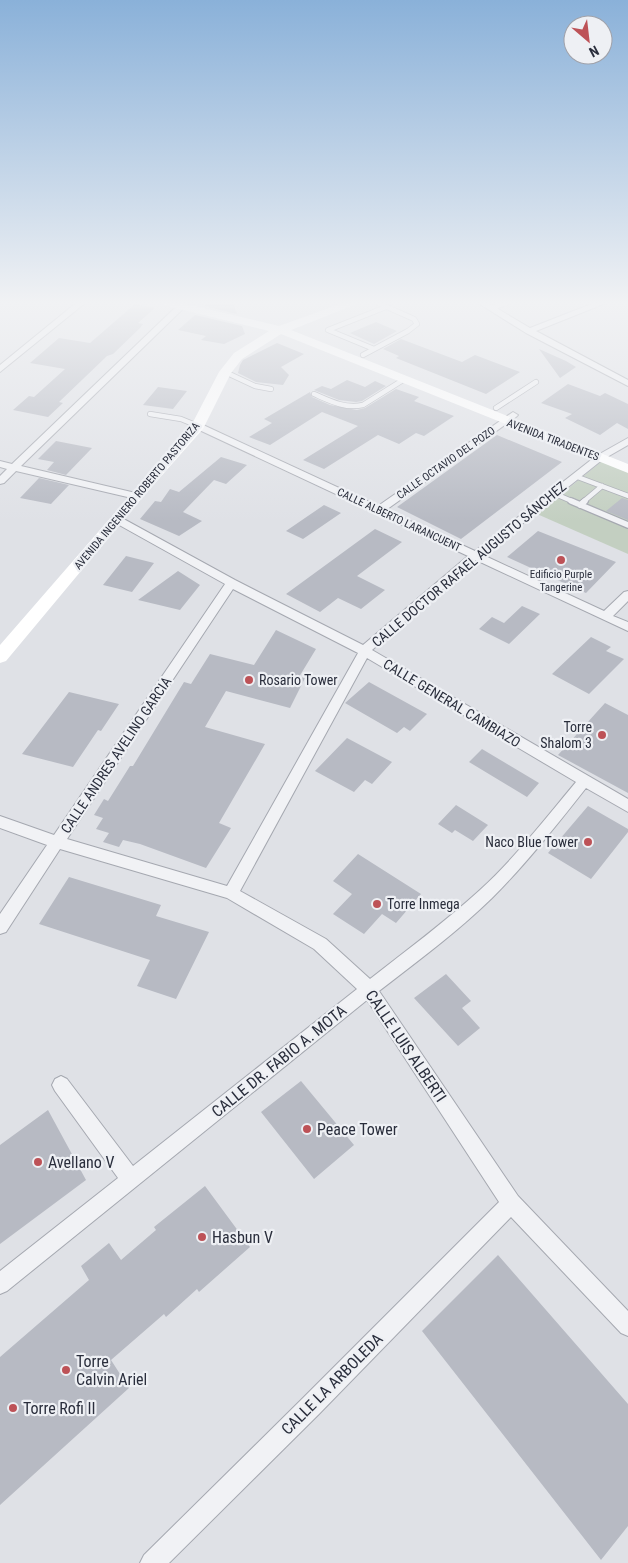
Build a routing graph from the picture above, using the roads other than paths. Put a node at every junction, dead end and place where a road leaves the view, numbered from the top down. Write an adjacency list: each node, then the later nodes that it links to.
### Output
1 (110, 376): 20 (street)
2 (223, 376): 15 (main road, AVENIDA INGENIERO ROBERTO PASTORIZA)
3 (233, 376): 10 (lane)
4 (394, 376): 7 (main road, AVENIDA TIRADENTES)
5 (423, 376): 12 (main road, AVENIDA TIRADENTES)
6 (614, 376): 9 (street)
7 (403, 380): 11 (lane); 14 (main road, AVENIDA TIRADENTES)
8 (536, 382): 12 (lane)
9 (628, 383)
10 (271, 389)
11 (314, 394)
12 (496, 408): 14 (main road, AVENIDA TIRADENTES)
13 (150, 414): 15 (lane)
14 (509, 418): 17 (main road, AVENIDA TIRADENTES); 29 (street, CALLE OCTAVIO DEL POZO)
15 (198, 426): 26 (main road, AVENIDA INGENIERO ROBERTO PASTORIZA); 29 (street, CALLE ALBERTO LARANCUENT)
16 (628, 441): 17 (street, CALLE DOCTOR RAFAEL AUGUSTO SÁNCHEZ)
17 (603, 454): 18 (main road, AVENIDA TIRADENTES); 21 (main road, AVENIDA TIRADENTES); 22 (street, CALLE DOCTOR RAFAEL AUGUSTO SÁNCHEZ)
18 (628, 458)
19 (0, 464): 20 (street)
20 (14, 467): 23 (street); 26 (street)
21 (628, 469)
22 (575, 476): 24 (lane); 25 (street, CALLE DOCTOR RAFAEL AUGUSTO SÁNCHEZ)
23 (0, 481)
24 (602, 486): 27 (lane); 28 (lane)
25 (554, 493): 28 (lane); 32 (street, CALLE DOCTOR RAFAEL AUGUSTO SÁNCHEZ)
26 (136, 496): 30 (main road, AVENIDA INGENIERO ROBERTO PASTORIZA)
27 (628, 496)
28 (580, 505): 31 (lane)
29 (379, 510): 32 (street, CALLE ALBERTO LARANCUENT)
30 (116, 519): 33 (street, CALLE GENERAL CAMBIAZO); 38 (main road, AVENIDA INGENIERO ROBERTO PASTORIZA)
31 (628, 525)
32 (475, 556): 35 (street, CALLE ALBERTO LARANCUENT); 37 (street, CALLE DOCTOR RAFAEL AUGUSTO SÁNCHEZ)
33 (231, 583): 37 (street, CALLE GENERAL CAMBIAZO); 42 (street, CALLE ANDRES AVELINO GARCIA)
34 (628, 595): 35 (street)
35 (606, 616): 36 (street, CALLE ALBERTO LARANCUENT)
36 (628, 627)
37 (365, 651): 39 (street, CALLE GENERAL CAMBIAZO); 43 (street, CALLE DOCTOR RAFAEL AUGUSTO SÁNCHEZ)
38 (0, 657)
39 (584, 781): 40 (street, CALLE GENERAL CAMBIAZO); 45 (street, CALLE DR. FABIO A. MOTA)
40 (628, 806)
41 (0, 822): 42 (street, CALLE LUIS ALBERTI)
42 (57, 842): 43 (street, CALLE LUIS ALBERTI); 44 (street, CALLE ANDRES AVELINO GARCIA)
43 (231, 893): 45 (street, CALLE LUIS ALBERTI)
44 (0, 927)
45 (369, 989): 47 (street, CALLE DR. FABIO A. MOTA); 48 (street, CALLE LUIS ALBERTI)
46 (61, 1085): 47 (street)
47 (131, 1179): 49 (street, CALLE DR. FABIO A. MOTA)
48 (511, 1203): 50 (street, CALLE LUIS ALBERTI); 51 (street, CALLE LA ARBOLEDA)
49 (0, 1284)
50 (628, 1326)
51 (152, 1563)

